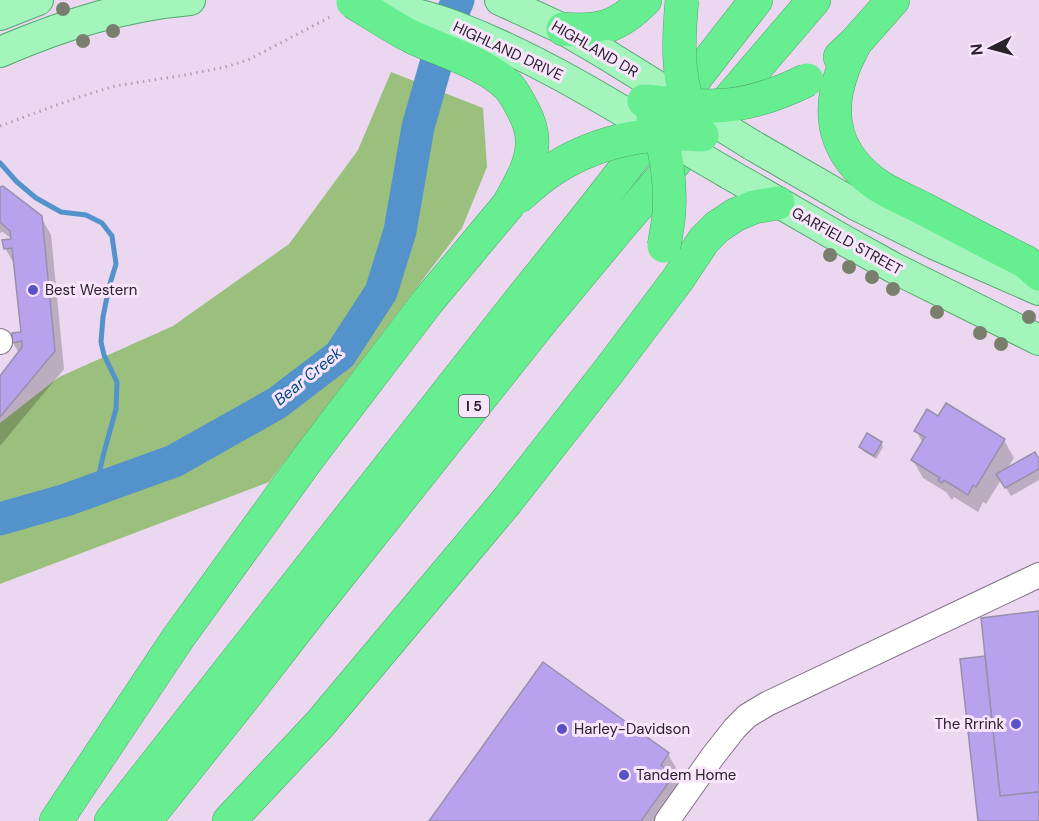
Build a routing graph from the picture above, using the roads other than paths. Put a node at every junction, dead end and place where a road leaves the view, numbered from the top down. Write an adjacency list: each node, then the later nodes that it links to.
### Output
1 (190, 0): 11 (main road)
2 (500, 0): 9 (main road, HIGHLAND DR)
3 (645, 0): 9 (highway)
4 (682, 0): 15 (highway, bridge)
5 (756, 0): 28 (highway, I 5)
6 (814, 0): 29 (highway, I 5)
7 (893, 0): 10 (highway)
8 (343, 5): 13 (main road, HIGHLAND DRIVE, bridge); 21 (highway, bridge)
9 (563, 29): 12 (main road, HIGHLAND DR)
10 (855, 43): 15 (highway, bridge); 22 (highway)
11 (0, 52)
12 (608, 56): 14 (highway, bridge); 15 (main road, HIGHLAND DR, bridge)
13 (590, 92): 14 (highway, bridge); 16 (main road, bridge)
14 (644, 101): 15 (highway, bridge); 16 (highway, bridge)
15 (687, 105): 17 (highway, bridge); 18 (main road, bridge)
16 (660, 134): 17 (highway, bridge); 19 (main road, GARFIELD STREET, bridge); 21 (highway, bridge); 25 (highway, bridge)
17 (702, 135): 18 (highway, bridge); 19 (highway, bridge)
18 (752, 145): 23 (main road)
19 (729, 174): 20 (main road, GARFIELD STREET)
20 (778, 203): 24 (main road, GARFIELD STREET); 25 (highway)
21 (509, 204): 27 (highway)
22 (1039, 274)
23 (1039, 290)
24 (1039, 340)
25 (608, 372): 30 (highway)
26 (1039, 575): 31 (lane)
27 (56, 821)
28 (111, 821)
29 (145, 821)
30 (229, 821)
31 (667, 821)

